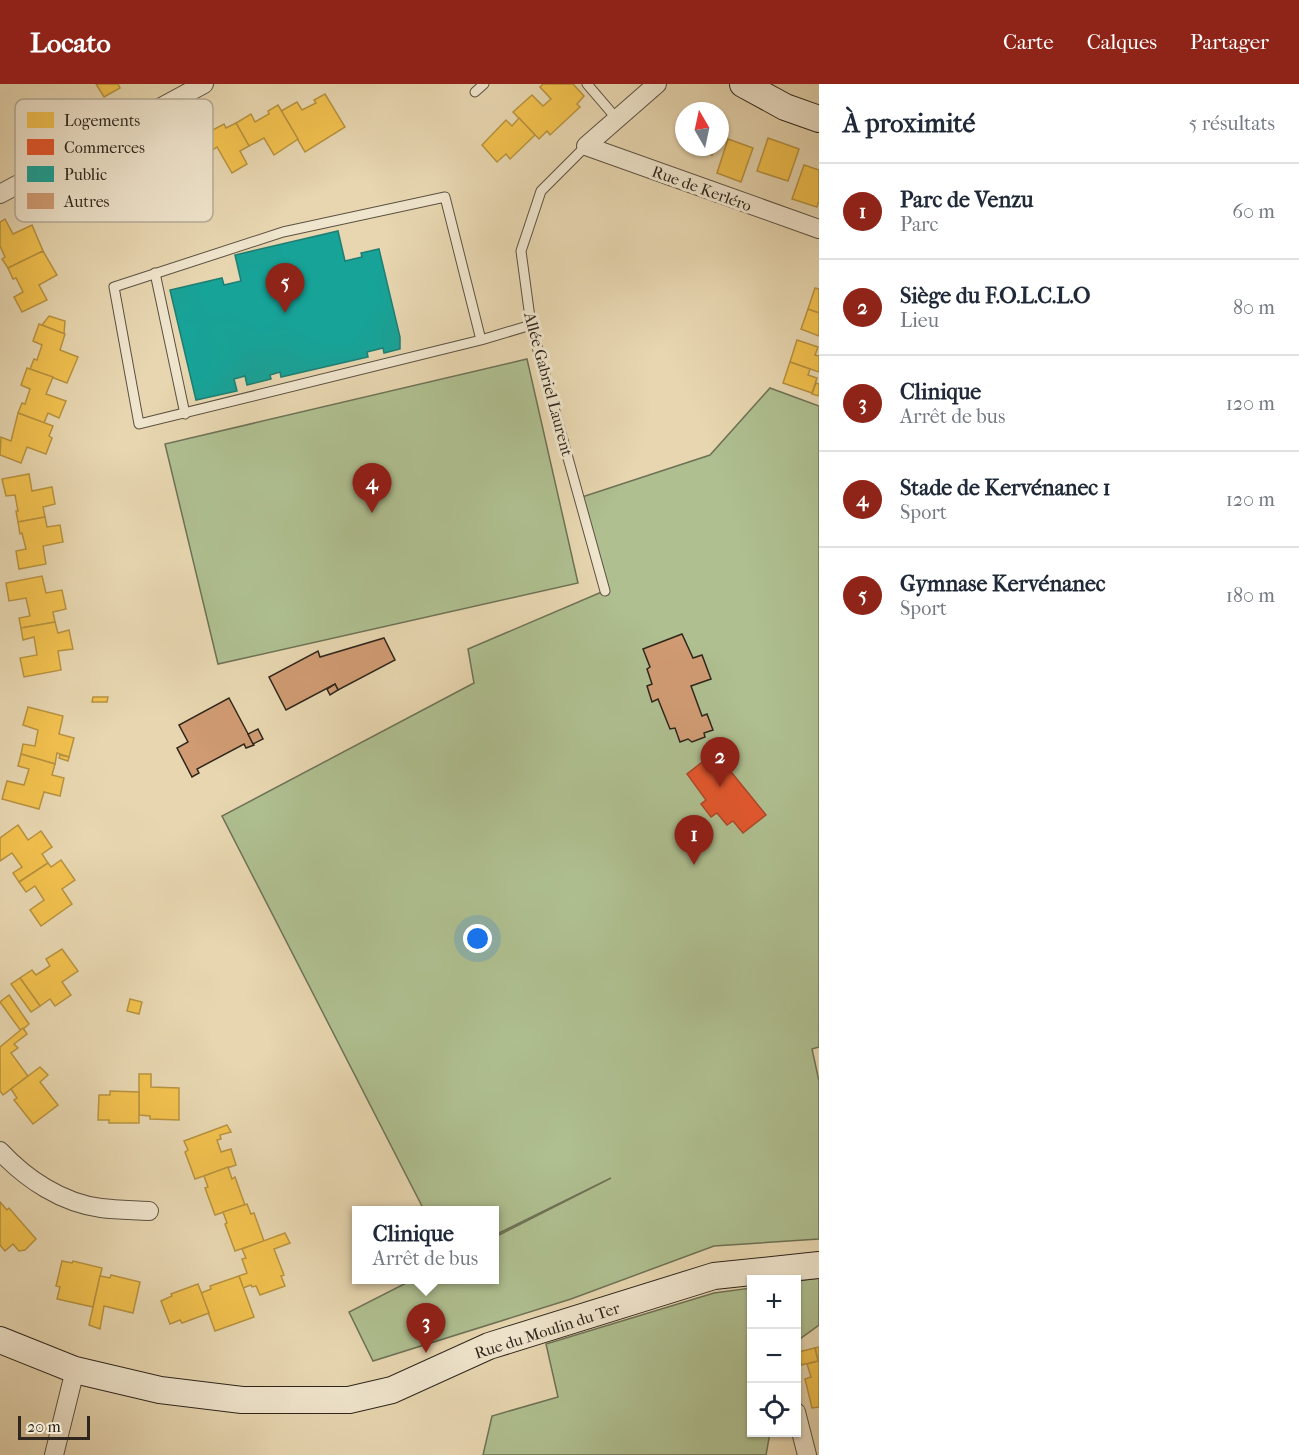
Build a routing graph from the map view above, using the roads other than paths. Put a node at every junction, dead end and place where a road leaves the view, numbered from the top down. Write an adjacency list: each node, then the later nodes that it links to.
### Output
1 (204, 84): 7 (street)
2 (484, 84): 6 (lane)
3 (587, 84): 8 (lane)
4 (657, 84): 8 (street, Allée Gabriel Laurent)
5 (743, 84): 9 (street)
6 (475, 92)
7 (176, 99)
8 (617, 119): 10 (street, Allée Gabriel Laurent)
9 (819, 119)
10 (586, 146): 13 (street, Rue de Kerléro); 15 (lane, Allée Gabriel Laurent)
11 (15, 186): 12 (street)
12 (0, 194)
13 (819, 229)
14 (155, 273): 16 (lane); 17 (lane); 17 (lane)
15 (531, 325): 16 (lane); 18 (lane, Allée Gabriel Laurent)
16 (481, 340): 17 (lane)
17 (185, 414)
18 (604, 591)
19 (0, 1151): 20 (street)
20 (149, 1211)
21 (819, 1265): 23 (street, Rue du Moulin du Ter)
22 (0, 1340): 23 (street, Rue du Moulin du Ter)
23 (75, 1370): 25 (street)
24 (801, 1432): 26 (street)
25 (54, 1455)
26 (807, 1455)

